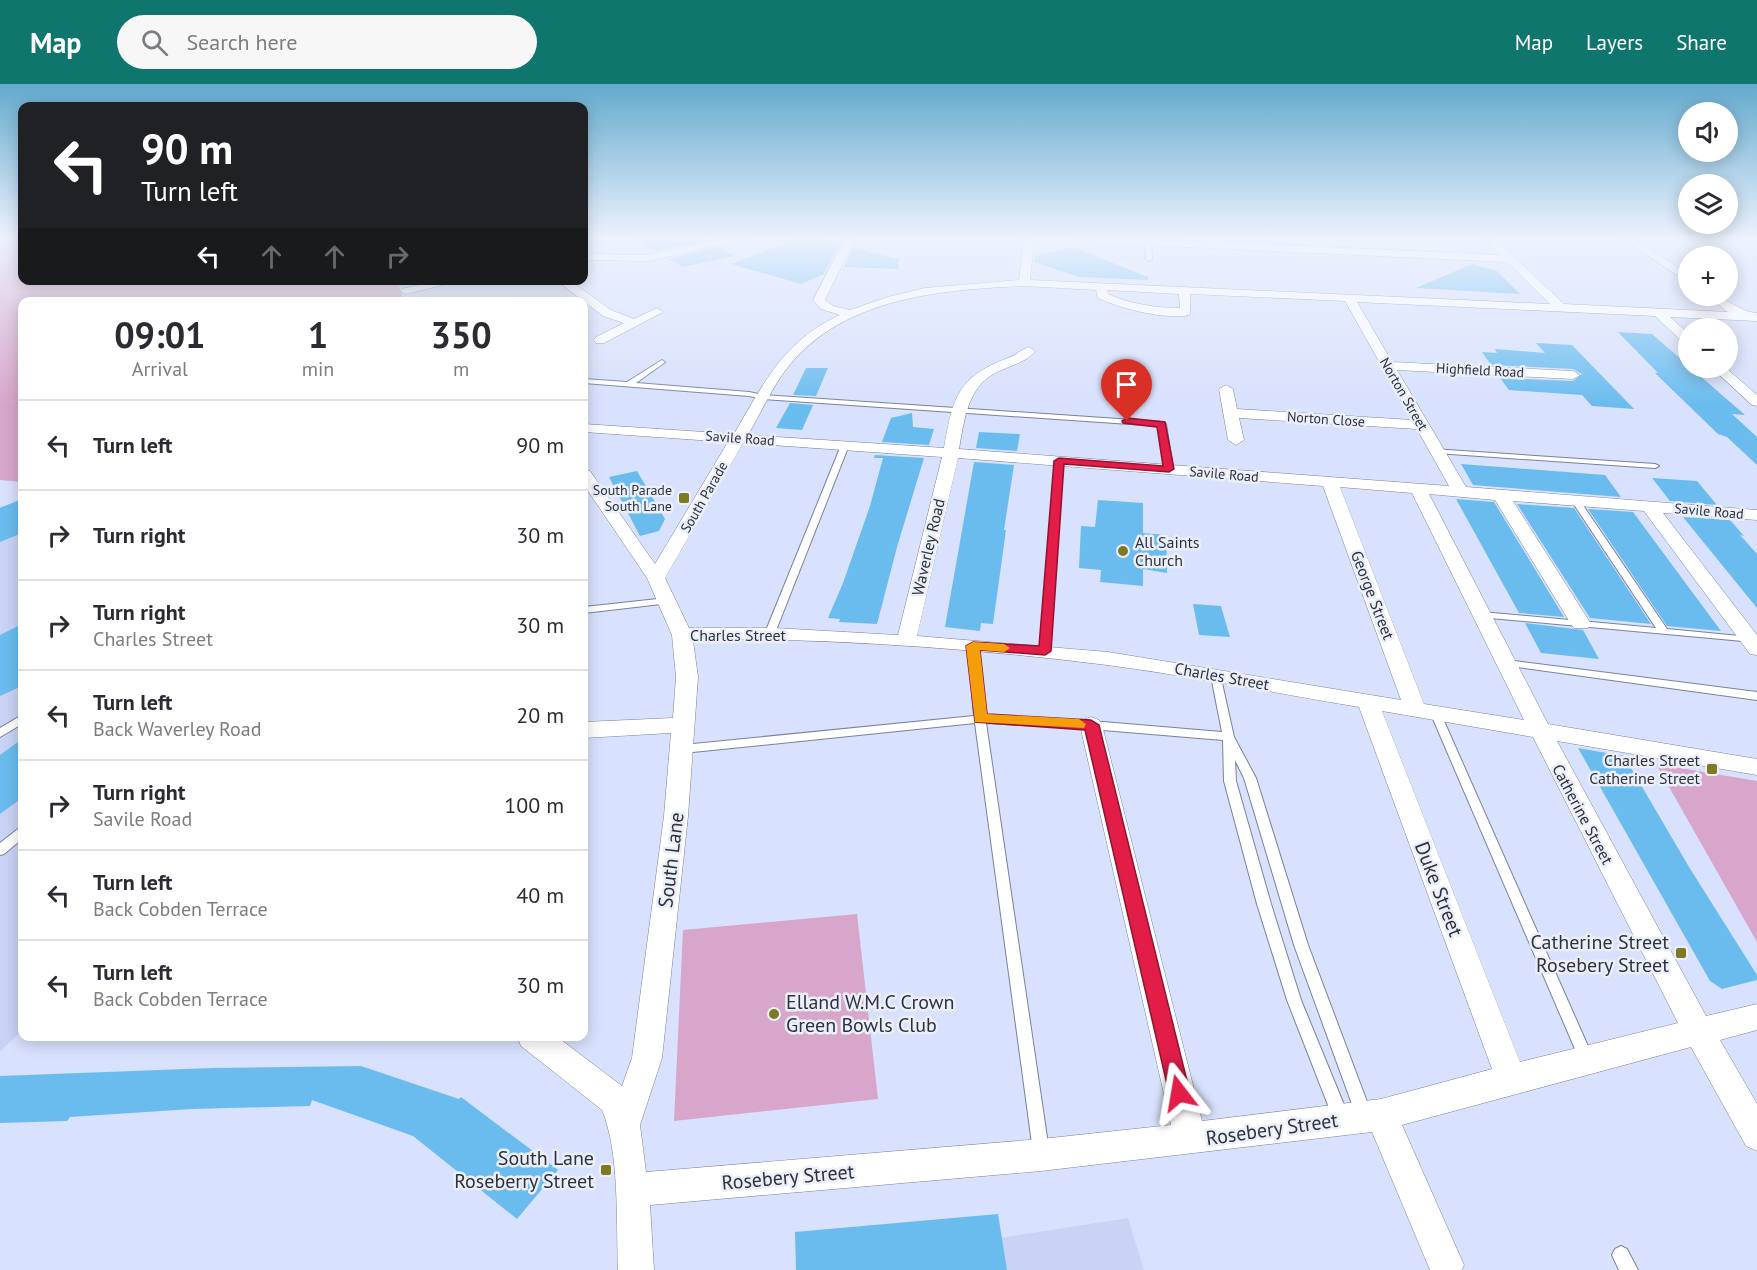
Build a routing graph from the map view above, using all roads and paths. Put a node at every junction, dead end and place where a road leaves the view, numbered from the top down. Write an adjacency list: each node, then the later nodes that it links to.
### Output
1 (822, 294): 13 (street)
2 (914, 294): 13 (street, South Parade)
3 (1102, 294): 4 (street)
4 (1185, 294)
5 (1286, 294): 7 (street, South Parade)
6 (1547, 294): 9 (street)
7 (1348, 297): 9 (street, South Parade); 21 (street, Norton Street)
8 (588, 299): 16 (street)
9 (1559, 306): 12 (street, South Parade)
10 (1727, 306): 14 (street)
11 (657, 312): 16 (street)
12 (1658, 312): 14 (street, South Parade); 17 (street)
13 (852, 314): 27 (street, South Parade)
14 (1742, 316): 15 (street, South Parade)
15 (1757, 316)
16 (635, 323): 18 (street)
17 (1678, 331)
18 (600, 340)
19 (1029, 351): 29 (street)
20 (662, 362): 25 (lane)
21 (1387, 366): 22 (street, Highfield Road); 31 (street, Norton Street)
22 (1573, 375)
23 (1730, 378): 28 (street)
24 (588, 381): 25 (lane)
25 (628, 385): 27 (lane)
26 (1226, 389): 30 (street)
27 (763, 397): 29 (lane); 33 (street, South Parade)
28 (1757, 402)
29 (958, 411): 37 (street, Waverley Road); 40 (lane)
30 (1230, 413): 31 (street, Norton Close); 34 (street)
31 (1421, 425): 36 (street, Norton Street)
32 (588, 428): 33 (street, Savile Road)
33 (739, 438): 35 (street, Savile Road); 49 (street, South Parade)
34 (1236, 440)
35 (845, 445): 37 (street, Savile Road); 54 (lane)
36 (1436, 451): 39 (lane); 44 (street, Norton Street)
37 (951, 453): 38 (street, Savile Road); 56 (street, Waverley Road)
38 (1059, 461): 40 (street, Savile Road); 59 (lane)
39 (1655, 466)
40 (1169, 469): 42 (street, Savile Road)
41 (588, 480): 49 (street, South Lane)
42 (1330, 482): 43 (street, Savile Road); 64 (street, George Street)
43 (1418, 488): 44 (street, Savile Road); 51 (street, Catherine Street)
44 (1460, 491): 45 (street, Savile Road)
45 (1500, 494): 46 (street, Savile Road); 52 (street)
46 (1575, 500): 47 (street, Savile Road); 53 (lane)
47 (1649, 506): 48 (street, Savile Road); 57 (street)
48 (1757, 515)
49 (662, 590): 50 (lane); 55 (street, South Lane)
50 (588, 609)
51 (1482, 615): 52 (lane); 60 (street, Catherine Street)
52 (1581, 624): 53 (lane)
53 (1663, 631): 57 (lane)
54 (770, 633): 55 (street, Charles Street); 56 (street, Charles Street)
55 (682, 635): 71 (street, South Lane)
56 (906, 641): 58 (street, Charles Street)
57 (1753, 644)
58 (973, 646): 59 (street, Charles Street); 65 (lane)
59 (1045, 651): 61 (street, Charles Street)
60 (1507, 663): 62 (lane); 68 (street, Catherine Street)
61 (1216, 676): 63 (street, Charles Street); 72 (lane)
62 (1757, 696)
63 (1367, 700): 64 (street, Charles Street); 80 (street, Duke Street)
64 (1425, 710): 68 (street, Charles Street); 79 (lane)
65 (980, 719): 67 (lane); 71 (lane); 85 (lane)
66 (18, 722): 70 (lane)
67 (1091, 725): 72 (lane); 84 (street)
68 (1538, 728): 73 (street, Charles Street); 77 (street, Catherine Street)
69 (588, 730): 71 (street)
70 (0, 733)
71 (684, 737): 82 (street, South Lane)
72 (1227, 737): 81 (lane); 81 (lane)
73 (1757, 767)
74 (18, 835): 75 (lane)
75 (0, 849)
76 (1757, 1017): 77 (street, Rosebery Street)
77 (1697, 1031): 79 (street, Rosebery Street); 83 (street, Catherine Street)
78 (538, 1041): 82 (street)
79 (1587, 1059): 80 (street, Rosebery Street)
80 (1511, 1078): 81 (street, Rosebery Street)
81 (1362, 1117): 84 (street, Rosebery Street); 87 (street)
82 (624, 1125): 86 (street, South Lane)
83 (1757, 1135)
84 (1190, 1139): 85 (street, Rosebery Street)
85 (1041, 1155): 86 (street, Rosebery Street)
86 (632, 1190): 88 (street, South Lane)
87 (1446, 1265)
88 (636, 1270)

